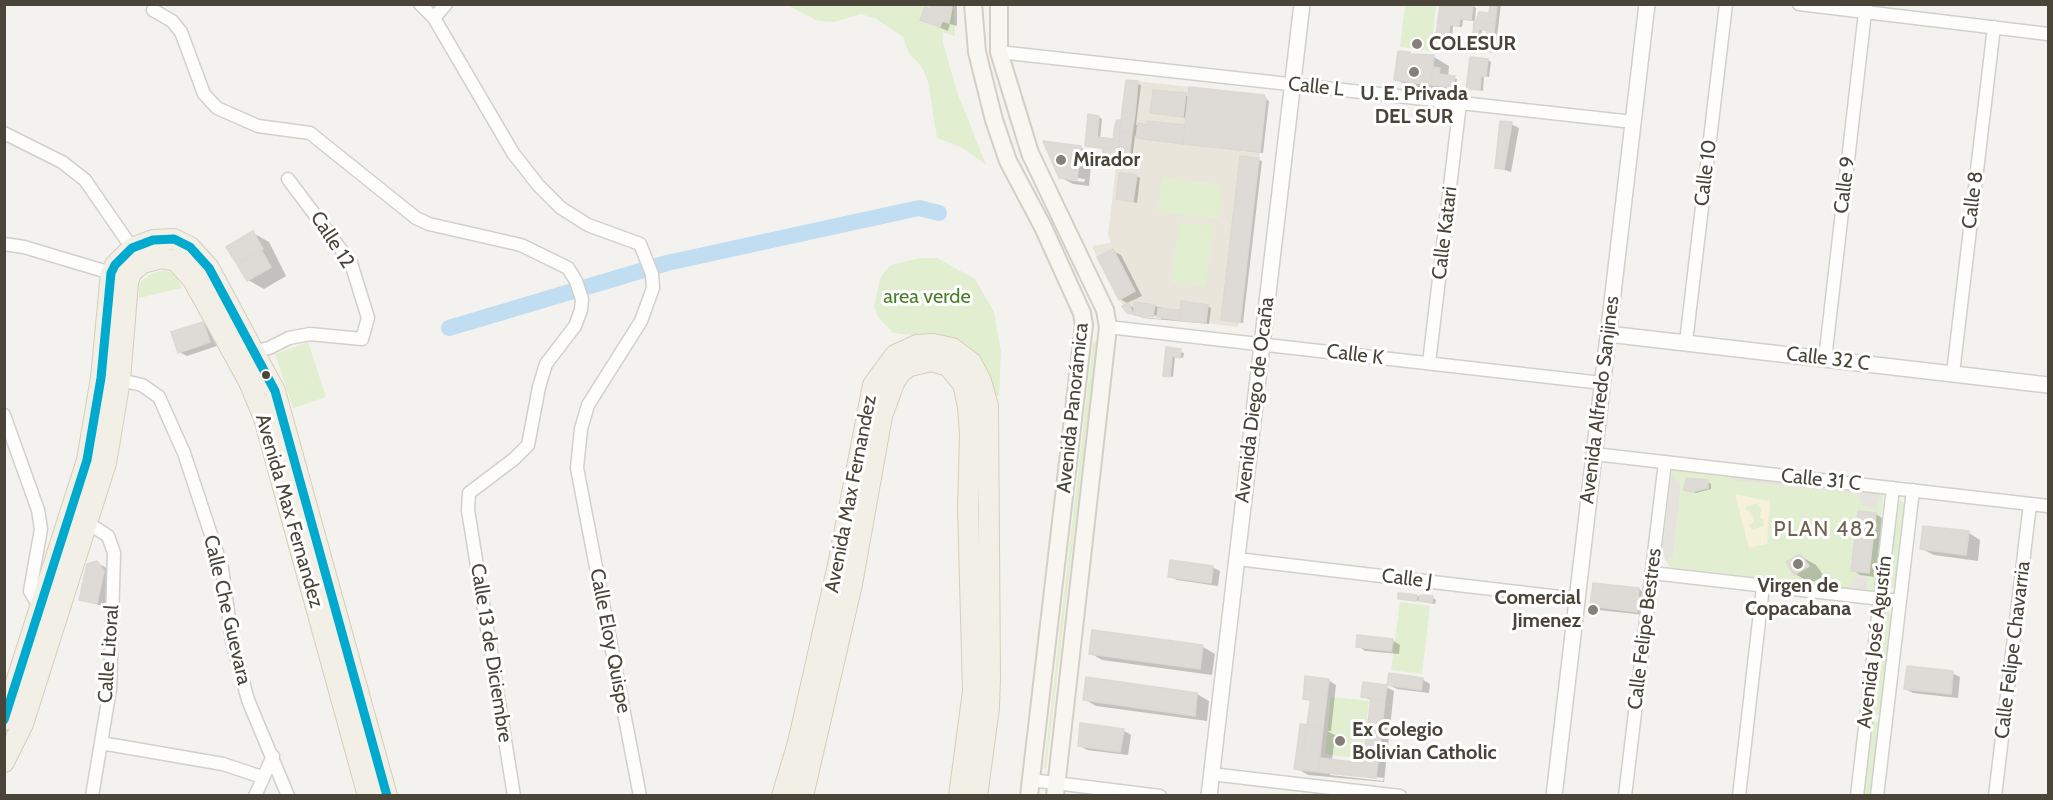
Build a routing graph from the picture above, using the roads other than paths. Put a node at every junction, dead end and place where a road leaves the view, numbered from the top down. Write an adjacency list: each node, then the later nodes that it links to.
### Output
1 (420, 4): 11 (street)
2 (446, 4): 11 (street)
3 (973, 4): 14 (main road, Avenida Panorámica)
4 (999, 4): 15 (main road, Avenida Panorámica)
5 (1302, 4): 16 (street, Avenida Diego de Ocaña)
6 (1647, 4): 18 (street, Avenida Alfredo Sanjines)
7 (1726, 4): 27 (street, Calle 10)
8 (1799, 4): 9 (street)
9 (1866, 8): 12 (street); 30 (street, Calle 9)
10 (153, 10): 66 (street, Calle 13 de Diciembre)
11 (434, 18): 67 (street, Calle Eloy Quispe)
12 (1994, 27): 13 (street); 32 (street, Calle 8)
13 (2049, 34)
14 (977, 52): 15 (main road); 24 (main road, Avenida Panorámica)
15 (999, 52): 16 (street, Calle L); 25 (main road, Avenida Panorámica)
16 (1292, 84): 17 (street, Calle L); 28 (street, Avenida Diego de Ocaña)
17 (1460, 103): 18 (street, Calle L); 31 (street, Calle Katari)
18 (1633, 122): 26 (street, Avenida Alfredo Sanjines)
19 (4, 133): 22 (street)
20 (288, 179): 29 (street, Calle 12)
21 (4, 244): 23 (street)
22 (137, 255): 23 (main road); 29 (main road, Avenida Max Fernandez); 33 (main road)
23 (111, 273): 33 (main road)
24 (1084, 325): 25 (main road); 59 (main road, Avenida Panorámica)
25 (1108, 327): 28 (street, Calle K); 60 (main road, Avenida Panorámica)
26 (1608, 334): 27 (street, Calle 32 C); 34 (street, Avenida Alfredo Sanjines)
27 (1686, 342): 30 (street, Calle 32 C)
28 (1262, 345): 31 (street, Calle K); 45 (street, Avenida Diego de Ocaña)
29 (245, 355): 64 (main road, Avenida Max Fernandez); 65 (main road, Avenida Max Fernandez)
30 (1825, 359): 32 (street, Calle 32 C)
31 (1429, 363): 34 (street, Calle K)
32 (1953, 373): 35 (street, Calle 32 C)
33 (111, 379): 44 (main road); 55 (street, Calle Che Guevara)
34 (1602, 383): 37 (street, Avenida Alfredo Sanjines)
35 (2049, 384)
36 (5, 416): 48 (street)
37 (1594, 454): 38 (street, Calle 31 C); 49 (street, Avenida Alfredo Sanjines)
38 (1665, 462): 40 (street, Calle 31 C); 46 (street, Calle Felipe Bestres)
39 (862, 481): 52 (main road, Avenida Max Fernandez); 68 (main road, Avenida Max Fernandez); 69 (main road, Avenida Max Fernandez)
40 (1893, 488): 41 (street, Calle 31 C); 50 (street, Avenida José Agustín)
41 (1913, 490): 42 (street, Calle 31 C); 51 (street, Avenida José Agustín)
42 (2030, 504): 43 (street, Calle 31 C); 80 (street, Calle Felipe Chavarria)
43 (2049, 506)
44 (79, 521): 48 (main road); 54 (street, Calle Litoral)
45 (1237, 559): 49 (street, Calle J); 57 (street, Avenida Diego de Ocaña)
46 (1652, 573): 47 (street); 76 (street, Calle Felipe Bestres)
47 (1763, 586): 50 (street); 77 (street)
48 (54, 599): 53 (main road); 56 (main road)
49 (1577, 599): 75 (street, Avenida Alfredo Sanjines)
50 (1880, 599): 51 (street); 78 (street, Avenida José Agustín)
51 (1899, 601): 79 (street, Avenida José Agustín)
52 (980, 707): 70 (main road, Avenida Max Fernandez); 71 (main road, Avenida Max Fernandez)
53 (4, 720)
54 (101, 744): 58 (street); 61 (street, Calle Litoral)
55 (273, 756): 58 (street); 63 (street, Calle Che Guevara)
56 (4, 762)
57 (1211, 774): 73 (street, Avenida Diego de Ocaña); 74 (street)
58 (261, 777): 62 (street)
59 (1030, 788): 60 (street)
60 (1056, 789): 72 (street)
61 (92, 795)
62 (255, 795)
63 (288, 795)
64 (369, 795)
65 (387, 795)
66 (514, 795)
67 (640, 795)
68 (782, 795)
69 (803, 795)
70 (959, 795)
71 (977, 795)
72 (1160, 795)
73 (1209, 795)
74 (1400, 795)
75 (1554, 795)
76 (1625, 795)
77 (1738, 795)
78 (1857, 795)
79 (1877, 795)
80 (1995, 795)

